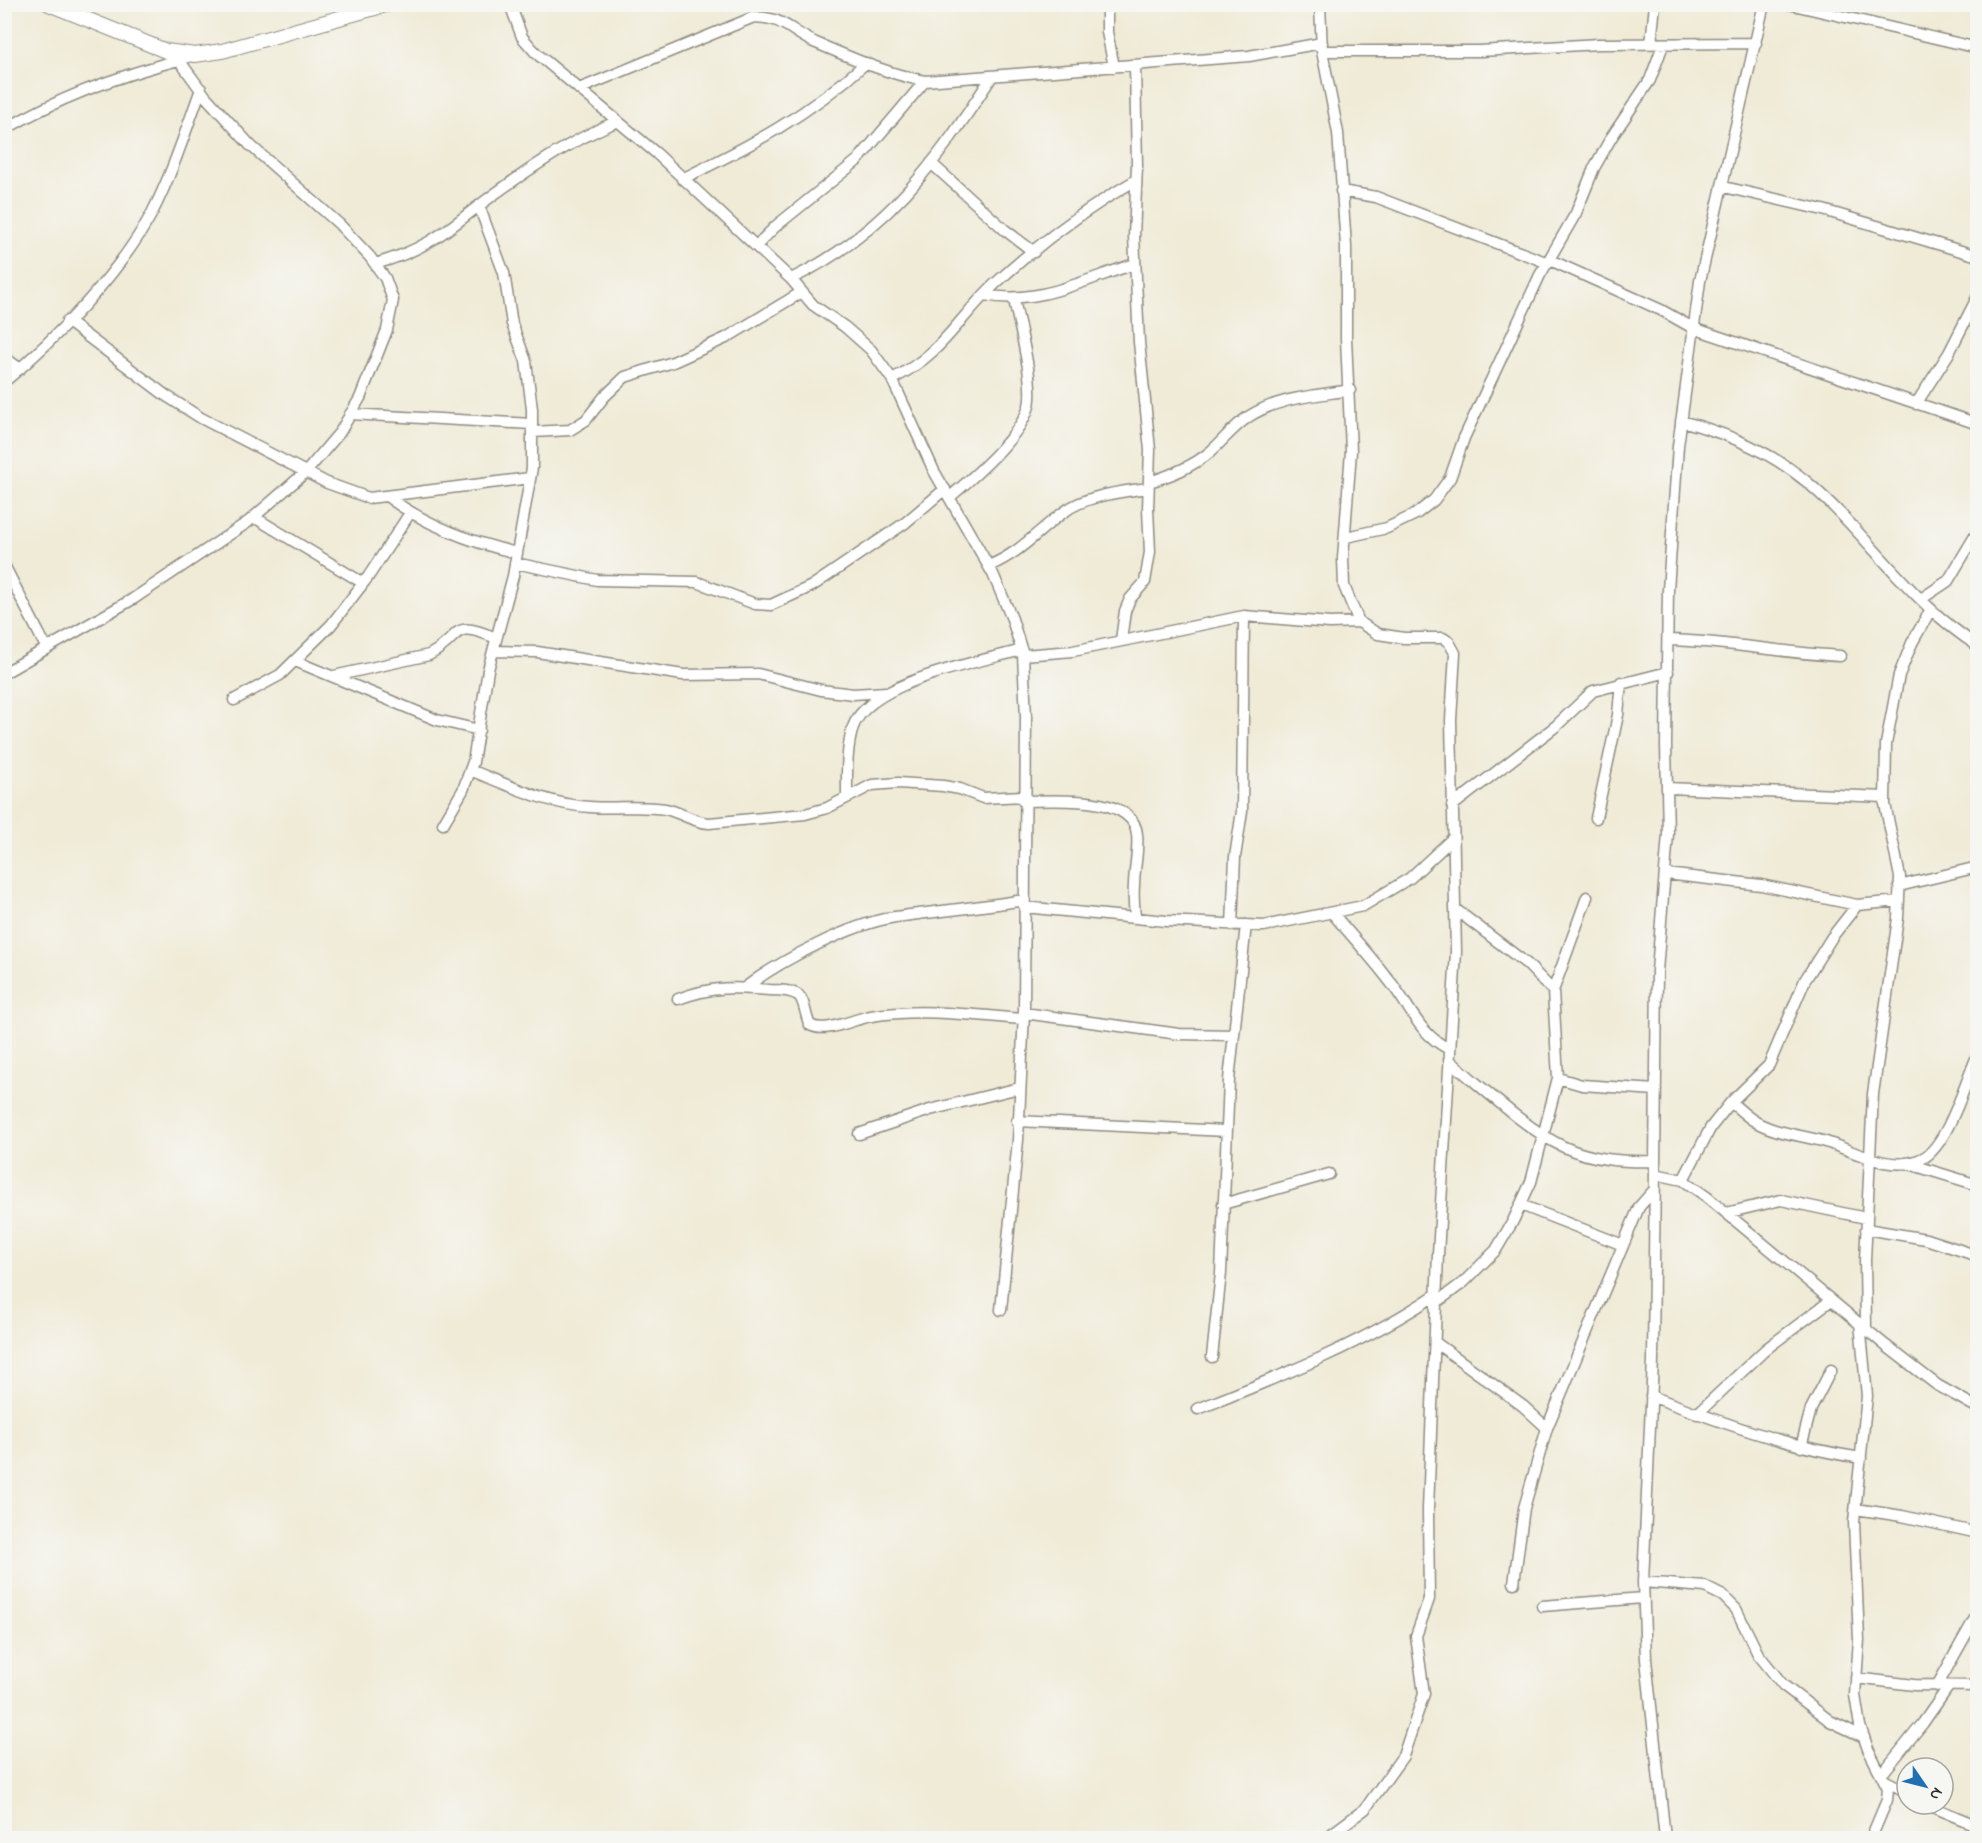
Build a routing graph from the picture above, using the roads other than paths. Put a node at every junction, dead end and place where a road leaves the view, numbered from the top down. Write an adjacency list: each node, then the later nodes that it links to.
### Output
1 (50, 4): 9 (main road)
2 (389, 4): 15 (main road)
3 (510, 4): 23 (street)
4 (1107, 4): 19 (street)
5 (1320, 4): 13 (street)
6 (1655, 4): 11 (street)
7 (1764, 4): 10 (street)
8 (1789, 4): 14 (street)
9 (73, 9): 15 (main road)
10 (1756, 43): 12 (street); 29 (street)
11 (1651, 45): 12 (street); 13 (street)
12 (1663, 45): 35 (street)
13 (1322, 47): 18 (street); 30 (street)
14 (1977, 48)
15 (195, 55): 16 (street)
16 (179, 60): 22 (street); 25 (street)
17 (866, 63): 21 (street); 23 (street); 27 (street)
18 (1135, 66): 19 (street); 28 (street)
19 (1114, 67): 20 (street)
20 (991, 78): 21 (street); 26 (street)
21 (925, 81): 32 (street)
22 (201, 89): 36 (street); 43 (street)
23 (579, 89): 24 (street)
24 (618, 121): 27 (street); 31 (street)
25 (4, 130)
26 (931, 163): 33 (street); 38 (street)
27 (682, 179): 32 (street)
28 (1136, 180): 33 (street); 37 (street)
29 (1724, 187): 34 (street); 44 (street)
30 (1341, 191): 35 (street); 49 (street)
31 (479, 206): 36 (street); 54 (street)
32 (756, 246): 38 (street)
33 (1034, 252): 40 (street)
34 (1977, 256)
35 (1549, 261): 44 (street); 63 (street)
36 (375, 264): 51 (street)
37 (1135, 264): 42 (street); 57 (street)
38 (791, 279): 39 (street)
39 (802, 292): 47 (street); 54 (street)
40 (985, 295): 42 (street); 47 (street)
41 (1977, 296): 50 (street)
42 (1014, 299): 58 (street)
43 (67, 321): 46 (street); 55 (street)
44 (1693, 328): 50 (street); 52 (street)
45 (4, 357): 46 (street)
46 (20, 369): 48 (street)
47 (892, 379): 58 (street)
48 (4, 382)
49 (1350, 390): 57 (street); 63 (street)
50 (1916, 404): 53 (street)
51 (350, 414): 54 (street); 55 (street)
52 (1681, 421): 68 (street); 74 (street)
53 (1977, 424)
54 (533, 428): 56 (street)
55 (307, 471): 59 (street); 61 (street)
56 (530, 478): 59 (street); 64 (street)
57 (1149, 485): 66 (street); 73 (street)
58 (947, 493): 64 (street); 66 (street)
59 (388, 498): 60 (street)
60 (410, 513): 64 (street); 67 (street)
61 (254, 517): 67 (street); 76 (street)
62 (1977, 531): 68 (street)
63 (1346, 537): 71 (street)
64 (516, 558): 72 (street)
65 (4, 564): 76 (street)
66 (989, 567): 78 (street)
67 (363, 583): 80 (street)
68 (1921, 599): 69 (street)
69 (1931, 609): 75 (street); 91 (street)
70 (1244, 616): 71 (street); 73 (street); 107 (street)
71 (1359, 622): 93 (street)
72 (496, 638): 77 (street); 83 (street)
73 (1121, 640): 78 (street)
74 (1668, 640): 79 (street); 81 (street)
75 (1977, 646)
76 (47, 649): 82 (street)
77 (493, 651): 85 (street); 87 (street)
78 (1023, 653): 85 (street); 92 (street)
79 (1840, 656)
80 (296, 660): 83 (street); 86 (street)
81 (1668, 672): 84 (street); 89 (street)
82 (4, 673)
83 (334, 676): 87 (street)
84 (1621, 682): 93 (street); 94 (street)
85 (886, 692): 90 (street)
86 (234, 700)
87 (479, 730): 88 (street)
88 (470, 770): 90 (street); 95 (street)
89 (1667, 788): 91 (street); 98 (street)
90 (846, 797): 92 (street)
91 (1885, 797): 99 (street)
92 (1023, 799): 102 (street); 106 (street)
93 (1452, 806): 96 (street)
94 (1596, 818)
95 (443, 824)
96 (1453, 838): 104 (street); 105 (street)
97 (1977, 867): 99 (street)
98 (1666, 874): 103 (street); 118 (street)
99 (1899, 886): 101 (street)
100 (1587, 897): 110 (street)
101 (1899, 901): 103 (street); 124 (street)
102 (1024, 903): 106 (street); 109 (street); 112 (street)
103 (1857, 905): 119 (street)
104 (1455, 909): 110 (street); 114 (street)
105 (1333, 914): 108 (street); 114 (street)
106 (1135, 917): 107 (street)
107 (1232, 925): 108 (street)
108 (1246, 926): 113 (street)
109 (746, 987): 111 (street); 112 (street)
110 (1553, 991): 116 (street)
111 (678, 999)
112 (1023, 1016): 113 (street); 117 (street)
113 (1234, 1035): 121 (street)
114 (1449, 1054): 123 (street); 138 (street)
115 (1977, 1054): 126 (street)
116 (1558, 1078): 118 (street); 123 (street)
117 (1019, 1088): 120 (street); 122 (street)
118 (1656, 1090): 125 (street)
119 (1731, 1102): 124 (street); 129 (street)
120 (1017, 1121): 121 (street); 140 (street)
121 (1226, 1131): 132 (street)
122 (859, 1134)
123 (1543, 1135): 125 (street); 133 (street)
124 (1869, 1158): 126 (street); 135 (street)
125 (1655, 1161): 128 (street)
126 (1904, 1163): 130 (street)
127 (1329, 1174): 132 (street)
128 (1654, 1174): 129 (street); 131 (street)
129 (1683, 1180): 134 (street)
130 (1977, 1185)
131 (1654, 1190): 136 (street); 145 (street)
132 (1223, 1204): 143 (street)
133 (1521, 1205): 136 (street); 138 (street)
134 (1726, 1213): 135 (street); 139 (street)
135 (1866, 1224): 137 (street); 141 (street)
136 (1623, 1245): 149 (street)
137 (1977, 1256)
138 (1437, 1298): 142 (street); 147 (street)
139 (1830, 1301): 141 (street); 148 (street)
140 (1001, 1310)
141 (1863, 1325): 146 (street); 151 (street)
142 (1436, 1343): 149 (street); 168 (street)
143 (1212, 1357)
144 (1832, 1370): 150 (street)
145 (1651, 1396): 148 (street); 154 (street)
146 (1977, 1408)
147 (1198, 1409)
148 (1697, 1414): 150 (street)
149 (1547, 1428): 155 (street)
150 (1801, 1447): 151 (street)
151 (1861, 1458): 152 (street)
152 (1856, 1509): 153 (street); 159 (street)
153 (1977, 1533)
154 (1643, 1582): 156 (street); 163 (street)
155 (1514, 1583)
156 (1643, 1598): 157 (street); 169 (street)
157 (1542, 1606)
158 (1977, 1613): 160 (street)
159 (1856, 1678): 160 (street); 163 (street)
160 (1937, 1686): 161 (street)
161 (1949, 1686): 162 (street); 164 (street)
162 (1977, 1686)
163 (1864, 1737): 164 (street)
164 (1884, 1778): 165 (street); 170 (street)
165 (1895, 1785)
166 (1953, 1816): 167 (street)
167 (1977, 1826)
168 (1326, 1839)
169 (1665, 1839)
170 (1871, 1839)

